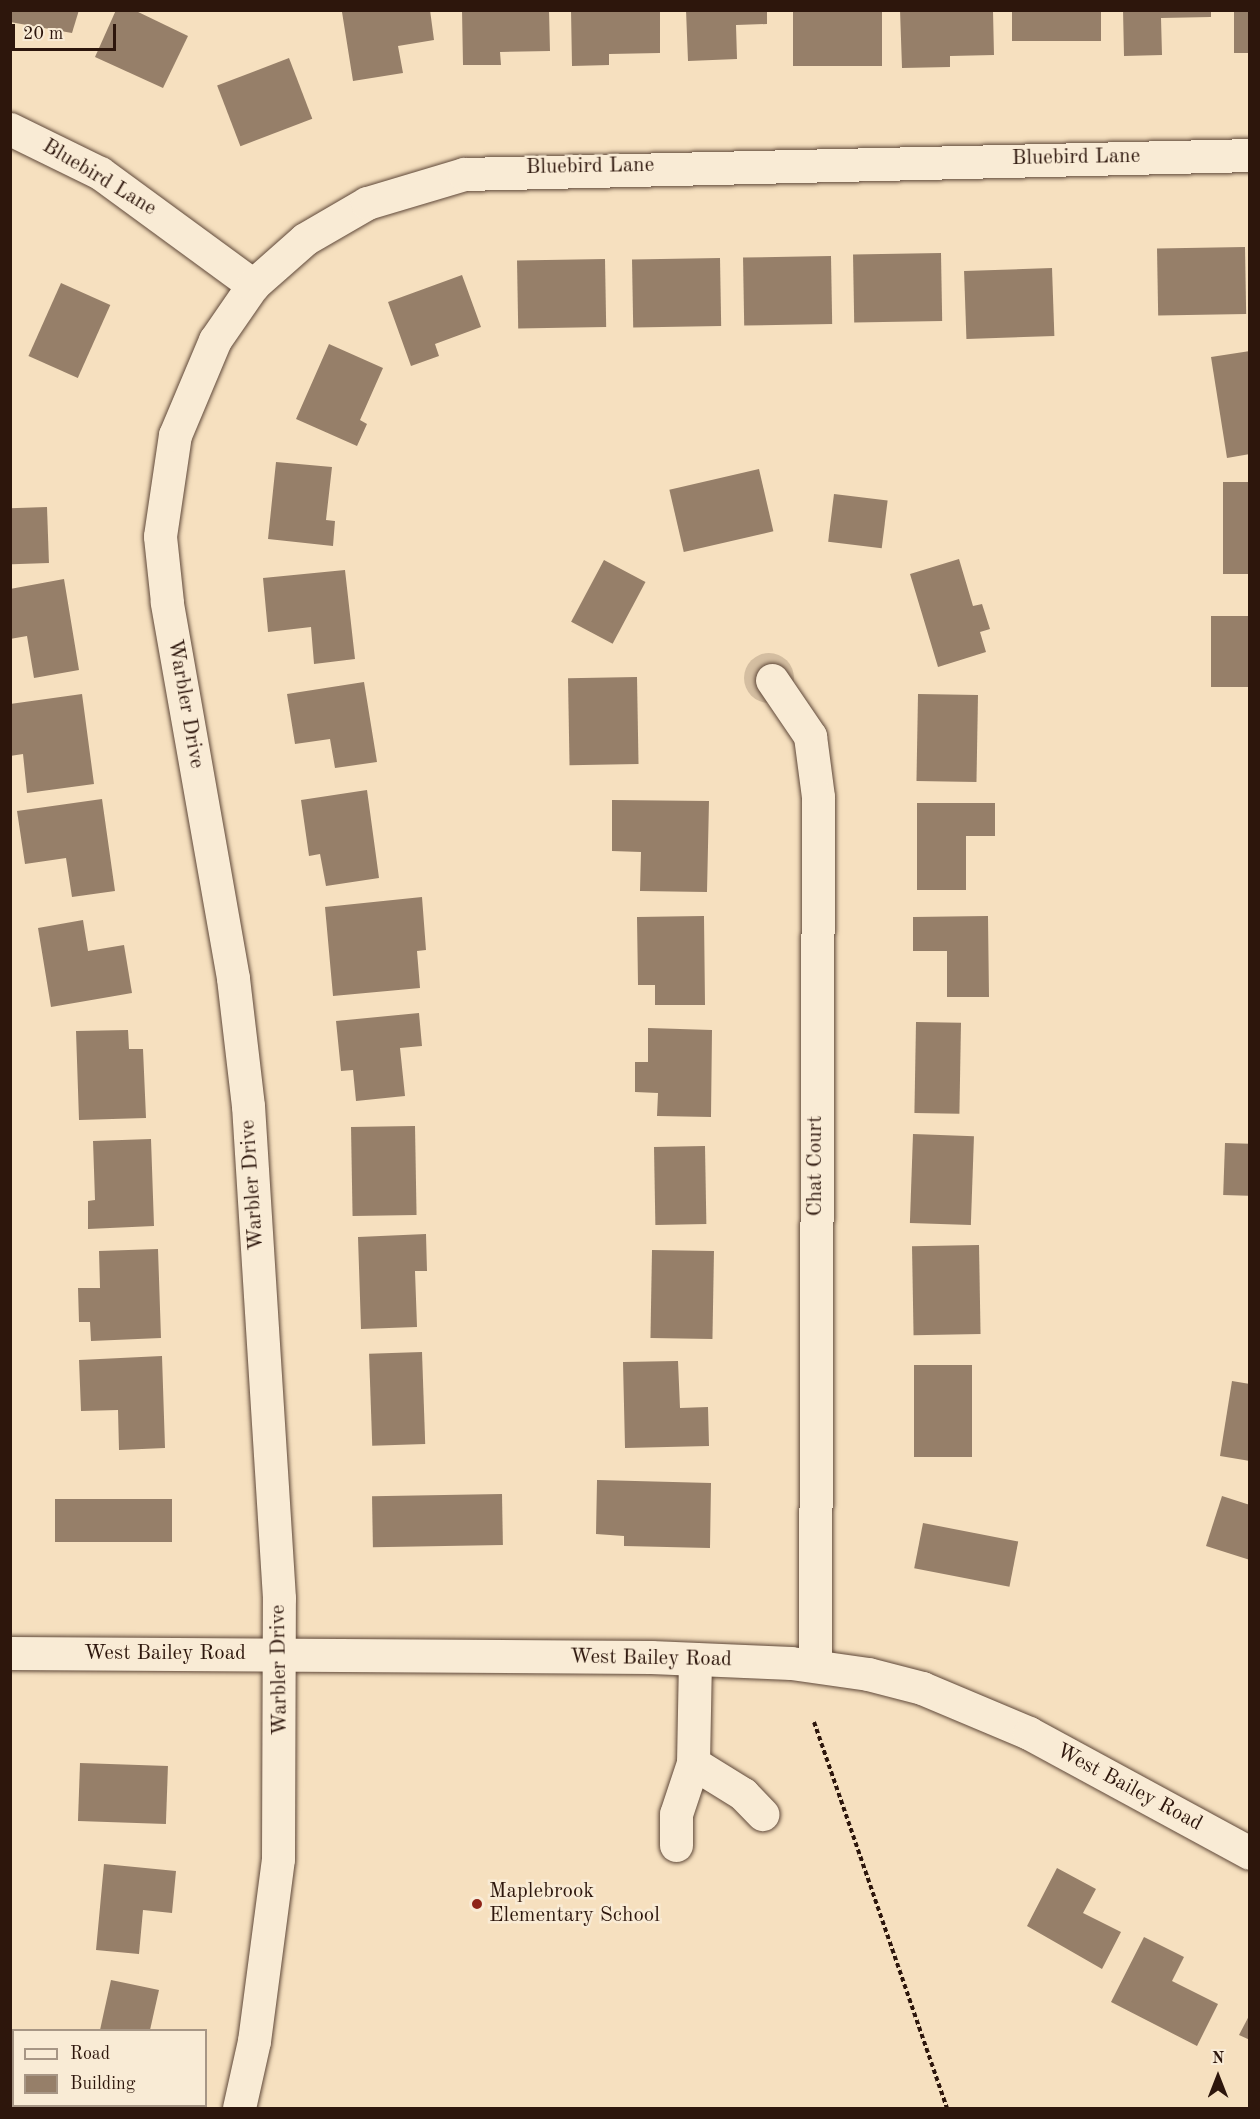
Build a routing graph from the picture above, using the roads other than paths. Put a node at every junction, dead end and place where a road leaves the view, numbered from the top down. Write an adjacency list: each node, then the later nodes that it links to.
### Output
1 (10, 129): 3 (street, Bluebird Lane)
2 (1250, 155): 3 (street, Bluebird Lane)
3 (253, 285): 6 (street, Warbler Drive)
4 (772, 680): 8 (street, Chat Court)
5 (10, 1653): 6 (street, West Bailey Road)
6 (280, 1654): 7 (street, West Bailey Road); 13 (street, Warbler Drive)
7 (695, 1659): 8 (street, West Bailey Road); 9 (street)
8 (815, 1665): 12 (street, West Bailey Road)
9 (693, 1763): 10 (street); 11 (street)
10 (762, 1814)
11 (676, 1845)
12 (1248, 1849)
13 (239, 2109)

